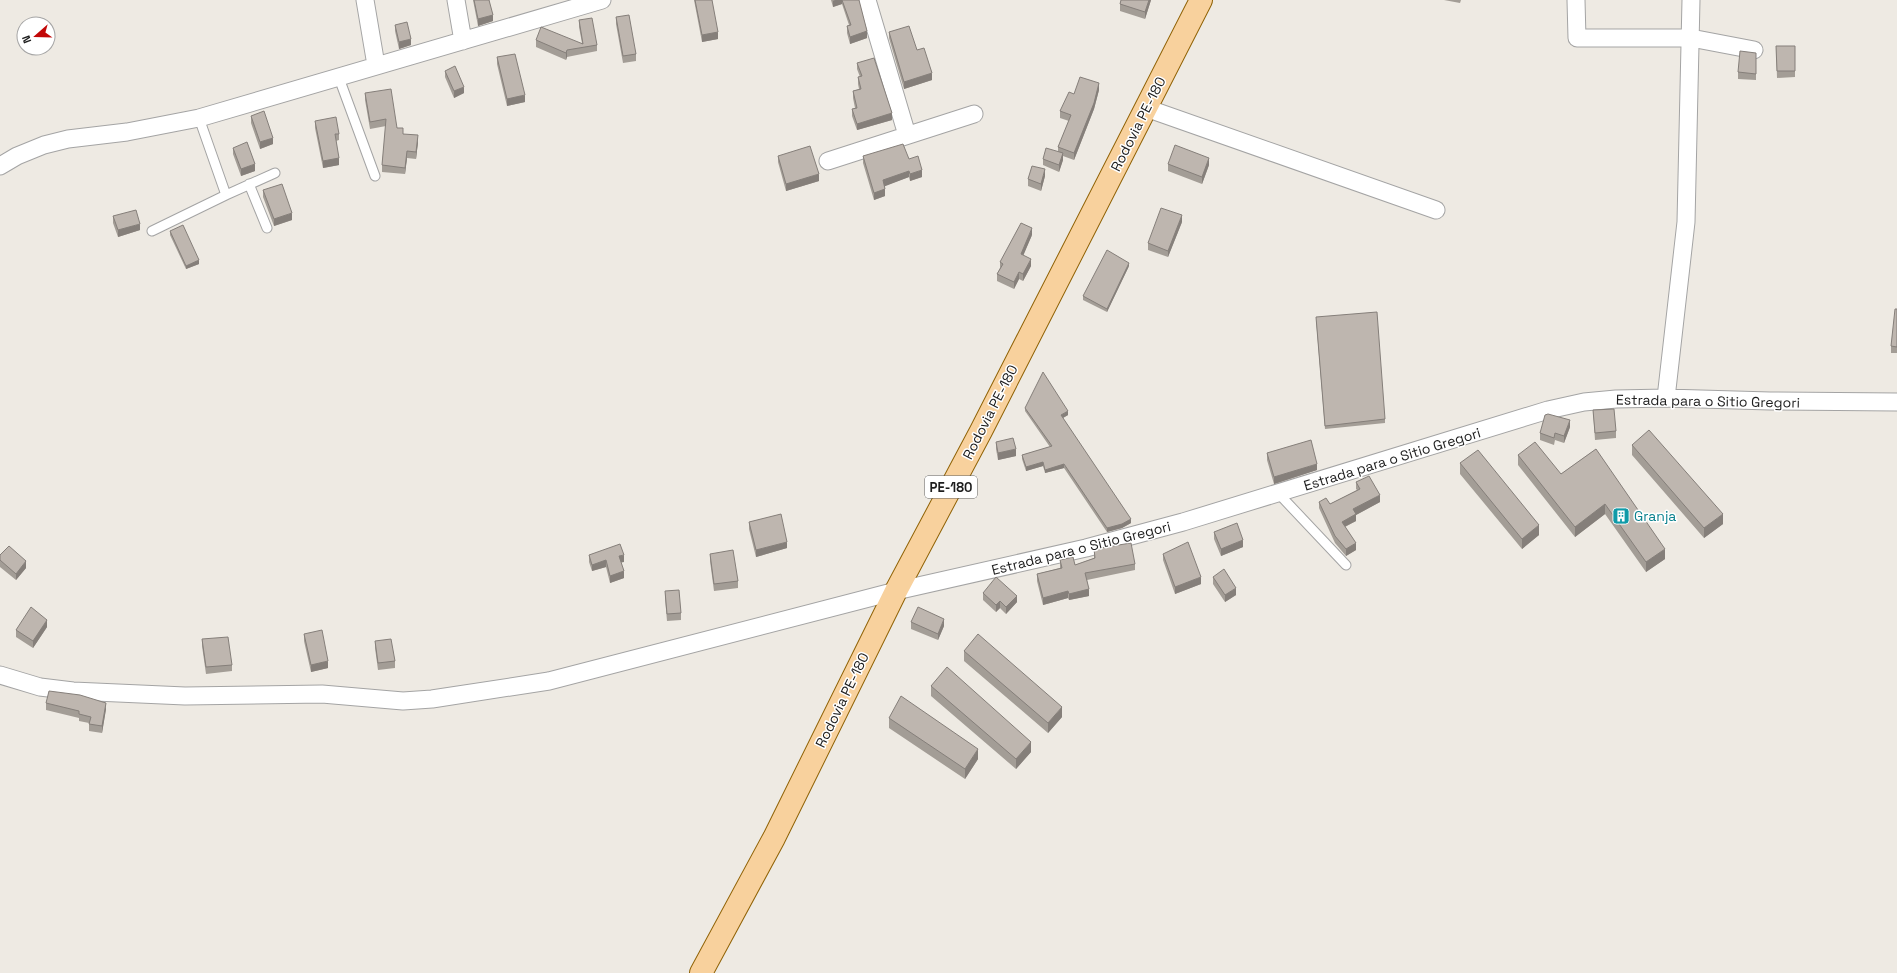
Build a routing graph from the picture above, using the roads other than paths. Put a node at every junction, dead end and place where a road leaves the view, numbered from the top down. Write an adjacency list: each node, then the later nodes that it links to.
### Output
1 (365, 0): 11 (street)
2 (456, 0): 9 (street)
3 (602, 0): 9 (street)
4 (867, 0): 16 (street)
5 (1201, 0): 13 (main road, Rodovia PE-180 / PE-180)
6 (1576, 0): 8 (street)
7 (1691, 0): 8 (street)
8 (1691, 38): 10 (street); 26 (street)
9 (463, 41): 11 (street)
10 (1754, 50)
11 (376, 65): 12 (street)
12 (339, 78): 15 (street); 20 (lane)
13 (1146, 108): 23 (street); 30 (main road, Rodovia PE-180 / PE-180)
14 (974, 114): 16 (street)
15 (199, 118): 18 (street); 22 (lane)
16 (906, 135): 17 (street)
17 (828, 161)
18 (0, 166)
19 (275, 173): 21 (lane)
20 (375, 176)
21 (249, 184): 22 (lane); 24 (lane)
22 (226, 196): 25 (lane)
23 (1436, 210)
24 (267, 228)
25 (152, 231)
26 (1666, 398): 27 (street, Estrada para o Sitio Gregori); 28 (street, Estrada para o Sitio Gregori)
27 (1897, 402)
28 (1279, 494): 29 (lane); 30 (street, Estrada para o Sitio Gregori)
29 (1346, 565)
30 (896, 591): 31 (street, Estrada para o Sitio Gregori); 32 (main road, Rodovia PE-180 / PE-180)
31 (0, 675)
32 (701, 973)

